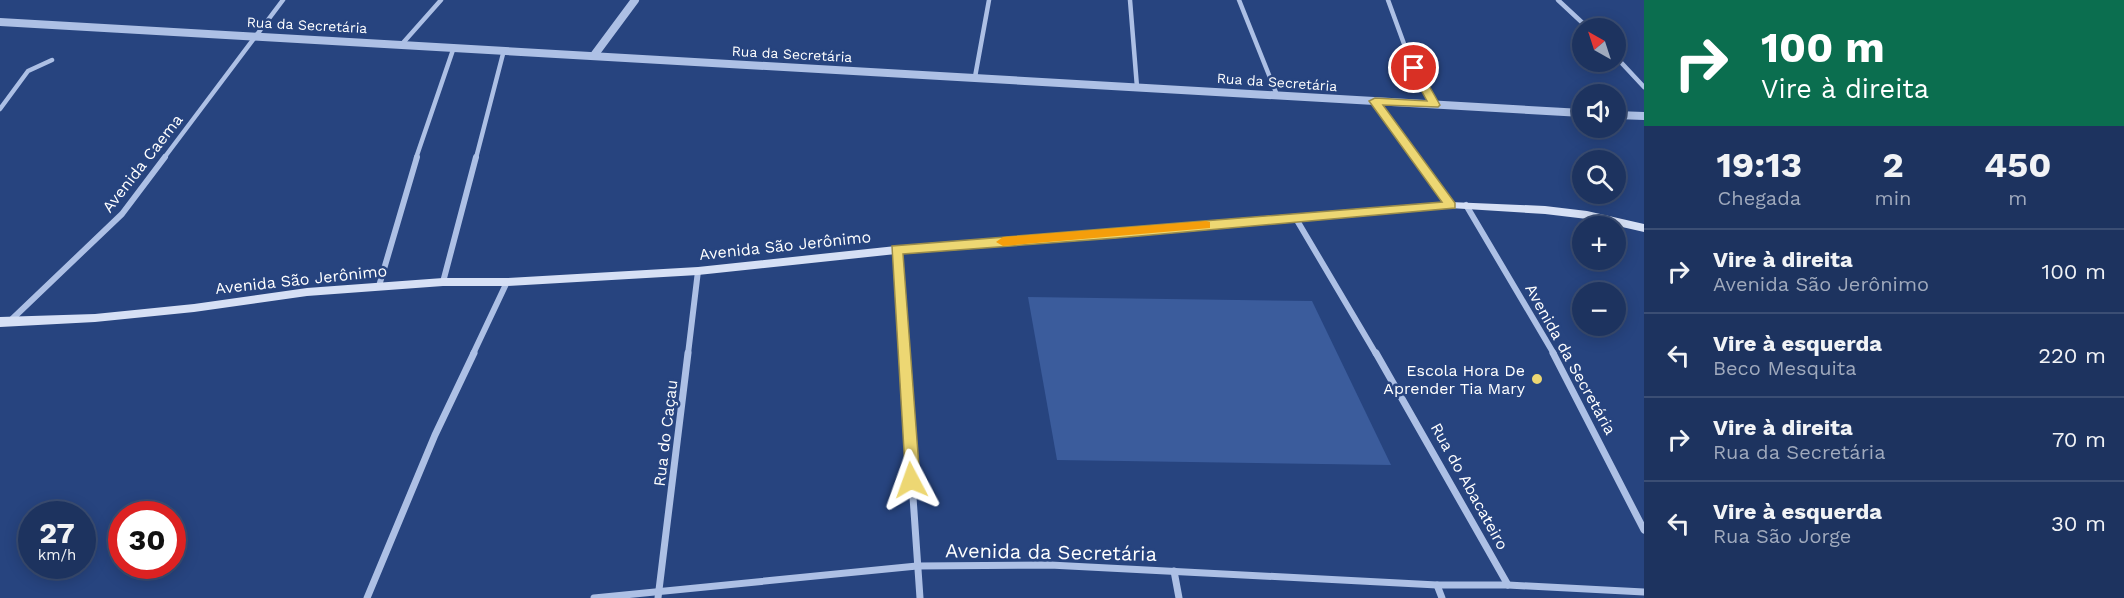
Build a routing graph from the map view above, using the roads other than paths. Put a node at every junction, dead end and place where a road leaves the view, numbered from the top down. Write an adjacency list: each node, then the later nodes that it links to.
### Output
1 (283, 0): 11 (street, Avenida Caema)
2 (441, 0): 12 (street)
3 (635, 0): 15 (street)
4 (989, 0): 18 (street)
5 (1130, 0): 19 (street)
6 (1239, 0): 21 (street)
7 (1388, 0): 23 (street)
8 (1558, 0): 9 (street)
9 (1577, 18)
10 (0, 22): 11 (street, Rua da Secretária)
11 (258, 35): 12 (street, Rua da Secretária); 37 (street, Avenida Caema)
12 (402, 44): 13 (street, Rua da Secretária)
13 (454, 46): 14 (street, Rua da Secretária); 36 (street)
14 (504, 50): 15 (street, Rua da Secretária); 34 (street)
15 (596, 54): 18 (street, Rua da Secretária)
16 (52, 60): 24 (street)
17 (1626, 68): 20 (street)
18 (975, 77): 19 (street, Rua da Secretária)
19 (1137, 87): 21 (street, Rua da Secretária)
20 (1644, 87)
21 (1277, 95): 22 (street, Rua da Secretária)
22 (1375, 101): 23 (street, Rua da Secretária); 28 (street)
23 (1434, 105): 25 (street, Rua da Secretária)
24 (0, 109)
25 (1572, 112)
26 (1626, 115): 27 (street)
27 (1644, 116)
28 (1450, 205): 29 (main road, Avenida São Jerônimo); 30 (main road, Avenida São Jerônimo)
29 (1466, 205): 31 (main road, Avenida São Jerônimo); 38 (street, Avenida da Secretária)
30 (1294, 217): 32 (main road, Avenida São Jerônimo); 42 (street, Rua do Abacateiro)
31 (1644, 228)
32 (896, 250): 33 (main road, Avenida São Jerônimo); 39 (street)
33 (698, 271): 35 (main road, Avenida São Jerônimo); 44 (street, Rua do Caçau)
34 (443, 282): 35 (main road, Avenida São Jerônimo); 36 (main road, Avenida São Jerônimo)
35 (507, 282): 45 (street)
36 (379, 286): 37 (main road, Avenida São Jerônimo)
37 (5, 322)
38 (1644, 530)
39 (917, 566): 40 (street, Avenida da Secretária); 44 (street, Avenida da Secretária); 47 (street)
40 (1174, 571): 41 (street, Avenida da Secretária); 48 (street)
41 (1437, 585): 42 (street, Avenida da Secretária); 49 (street)
42 (1508, 585): 43 (street, Avenida da Secretária)
43 (1644, 592)
44 (659, 595): 46 (street, Avenida da Secretária)
45 (367, 598)
46 (594, 598)
47 (920, 598)
48 (1179, 598)
49 (1442, 598)

